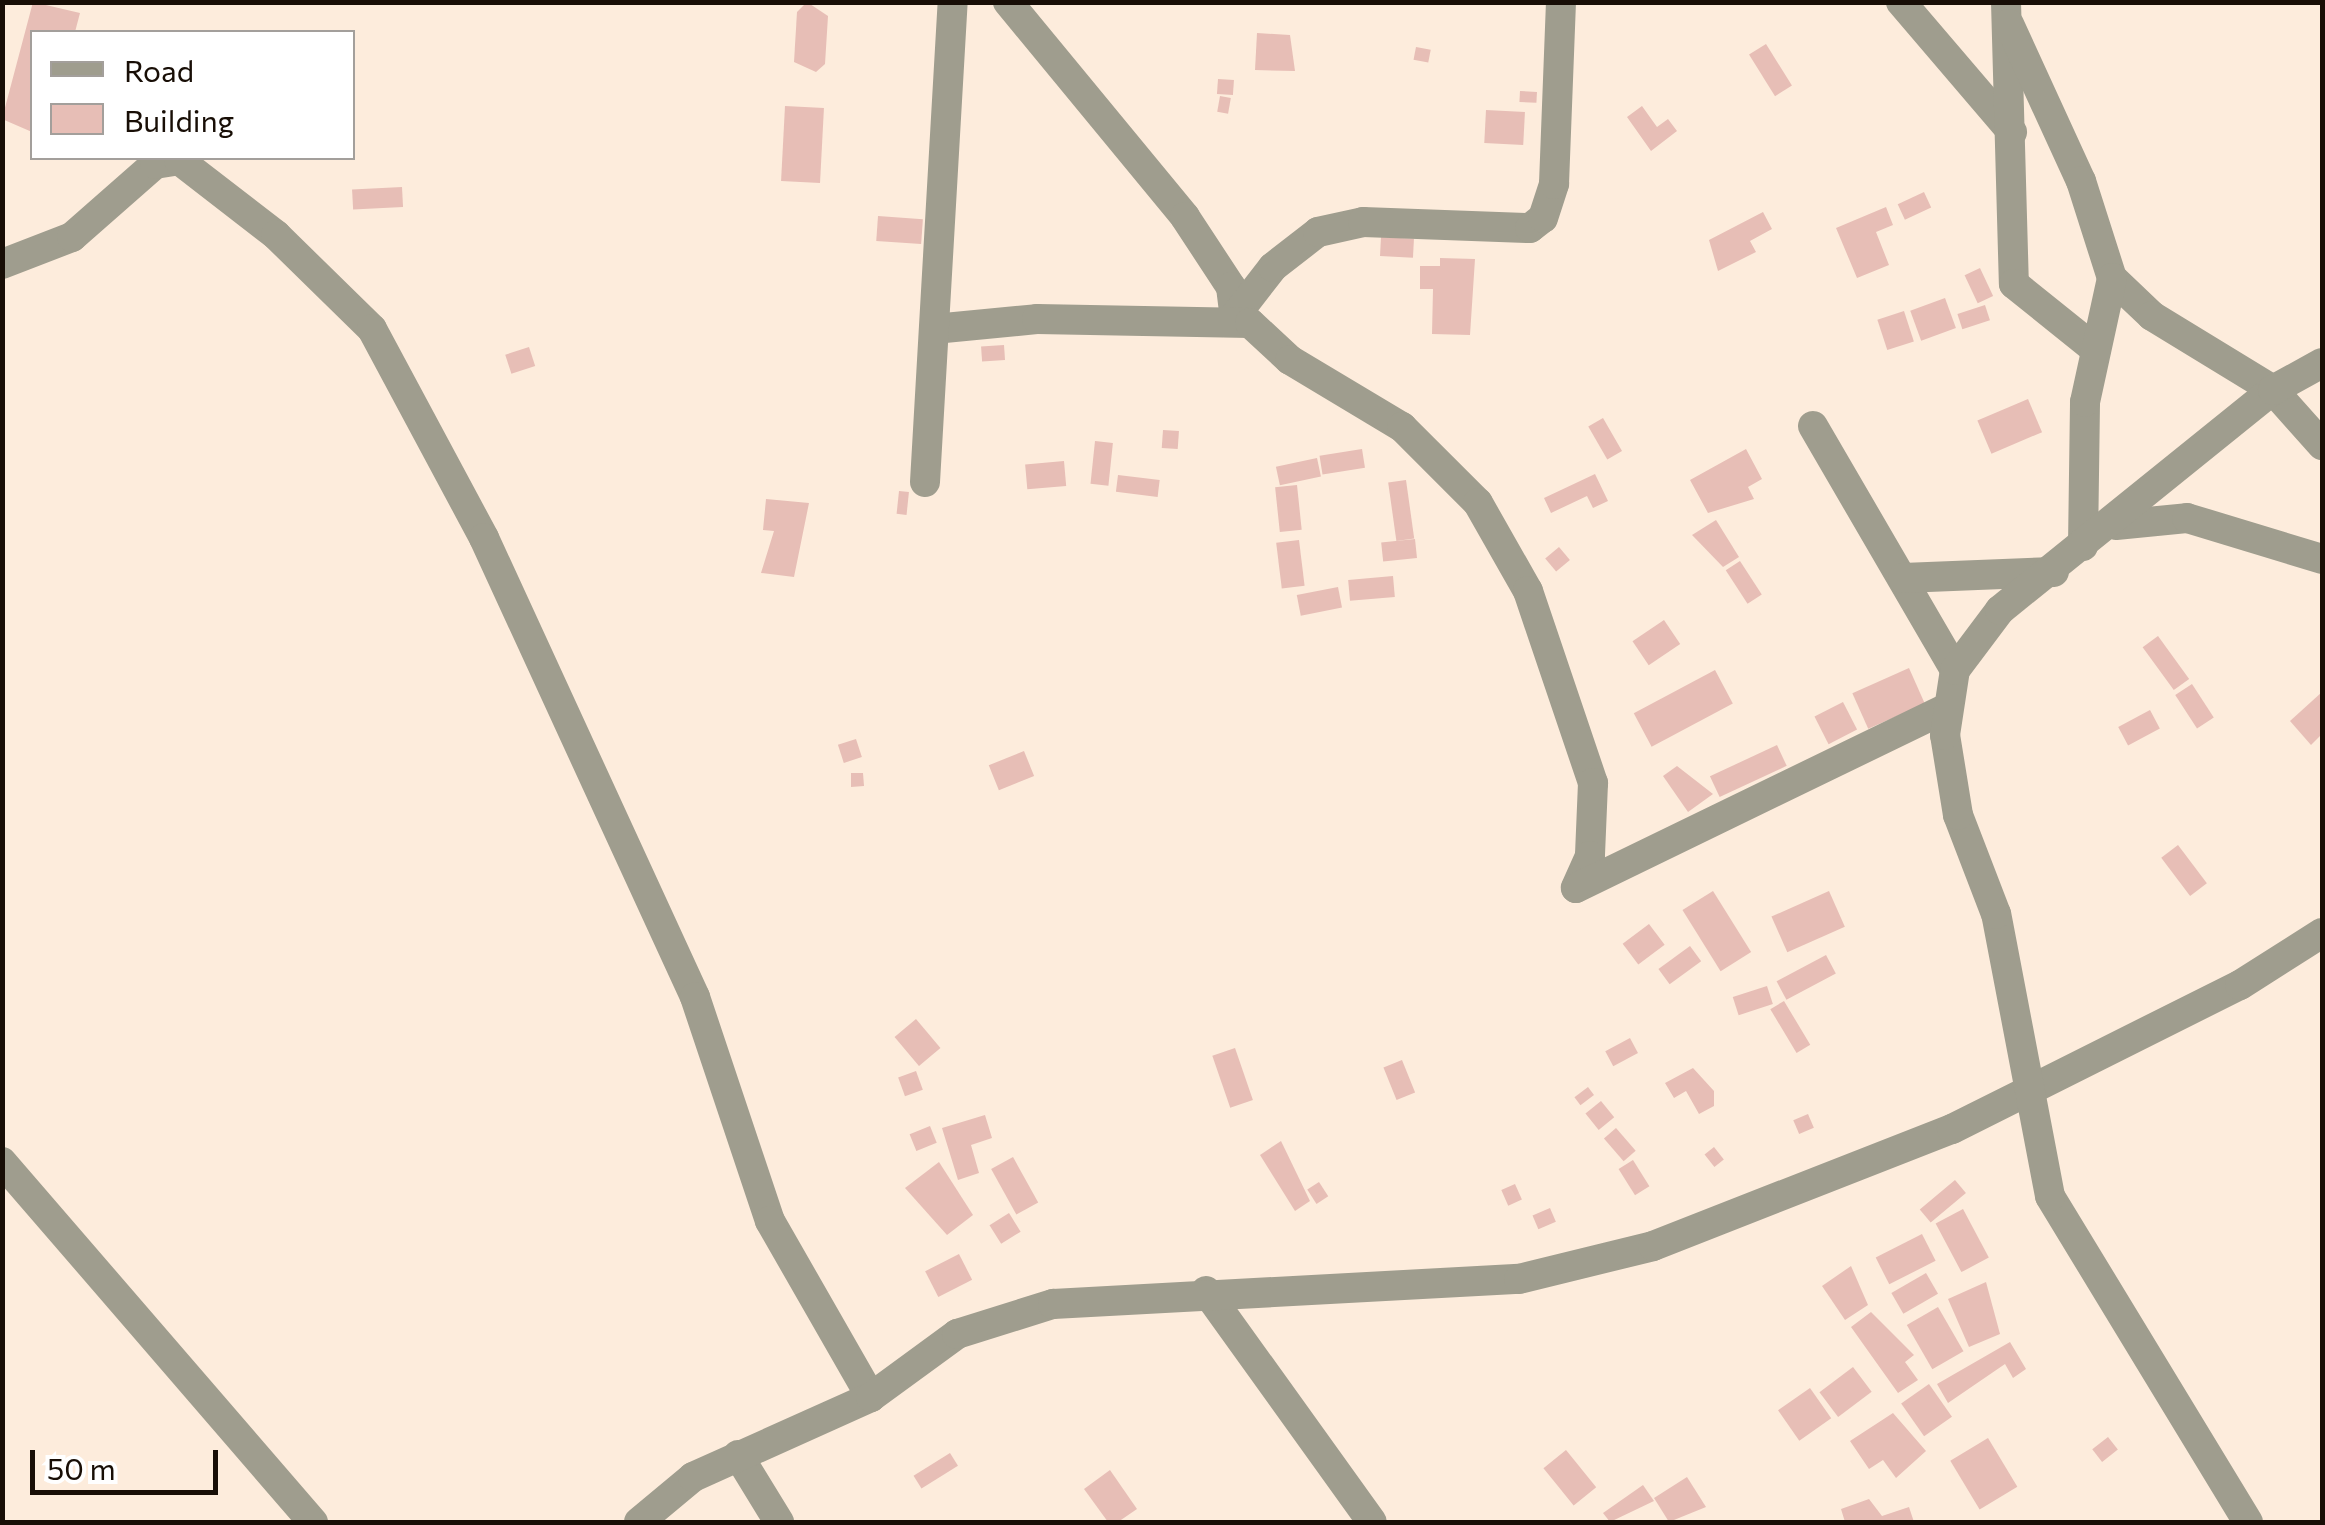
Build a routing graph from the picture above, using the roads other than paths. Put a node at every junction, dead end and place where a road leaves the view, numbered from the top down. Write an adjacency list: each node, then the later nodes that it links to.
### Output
1 (953, 2): 10 (street)
2 (1008, 2): 9 (street)
3 (1561, 2): 9 (street)
4 (1901, 2): 6 (street)
5 (2007, 13): 6 (street); 8 (street)
6 (2012, 132): 11 (street)
7 (2, 264): 28 (street)
8 (2112, 278): 11 (street); 13 (street)
9 (1235, 318): 10 (street); 23 (street)
10 (934, 329): 16 (street)
11 (2096, 350): 18 (street)
12 (2322, 363): 13 (street)
13 (2274, 390): 15 (street); 17 (street)
14 (1814, 426): 21 (street)
15 (2322, 445)
16 (926, 482)
17 (2116, 525): 18 (street); 19 (street)
18 (2083, 546): 20 (street)
19 (2322, 558)
20 (2054, 572): 21 (street); 22 (street)
21 (1903, 578): 22 (street)
22 (1955, 670): 23 (street)
23 (1948, 707): 25 (street)
24 (2322, 933): 25 (street)
25 (2035, 1087): 27 (street); 34 (street)
26 (2, 1162): 30 (street)
27 (1206, 1292): 28 (street); 33 (street)
28 (871, 1397): 29 (street)
29 (738, 1455): 31 (street); 32 (street)
30 (313, 1522)
31 (639, 1522)
32 (779, 1522)
33 (1372, 1522)
34 (2248, 1522)

